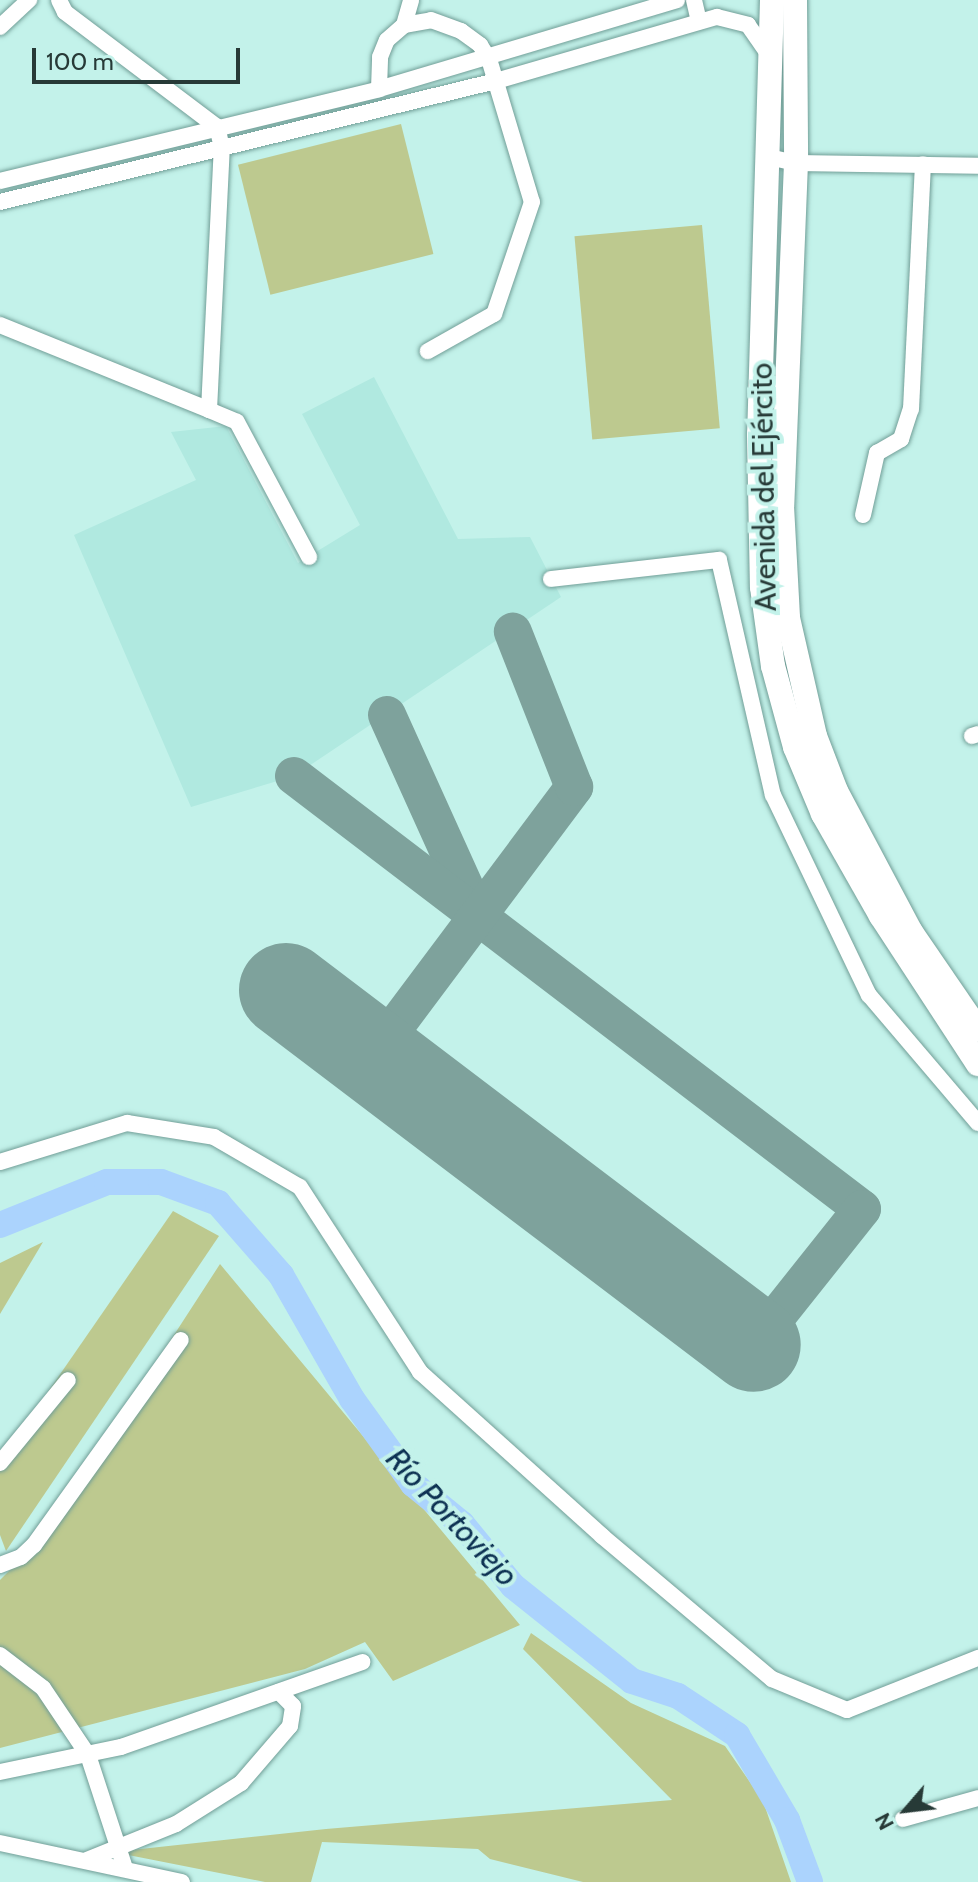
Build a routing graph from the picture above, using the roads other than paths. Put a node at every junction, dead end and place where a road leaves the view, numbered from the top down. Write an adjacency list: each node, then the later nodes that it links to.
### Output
1 (29, 0): 10 (street)
2 (59, 0): 15 (street)
3 (411, 0): 9 (street)
4 (677, 0): 11 (street)
5 (694, 0): 8 (street)
6 (772, 0): 12 (main road, Avenida del Ejército)
7 (795, 0): 18 (main road, Avenida del Ejército)
8 (699, 21): 12 (street); 13 (street)
9 (404, 25): 11 (street); 14 (street)
10 (0, 27)
11 (489, 59): 13 (street); 14 (street)
12 (772, 60): 17 (main road, Avenida del Ejército)
13 (496, 81): 16 (street); 24 (street)
14 (379, 89): 15 (street)
15 (217, 127): 16 (street); 21 (street)
16 (222, 148): 22 (street); 25 (street)
17 (769, 157): 18 (street); 29 (main road, Avenida del Ejército)
18 (796, 163): 19 (street); 29 (main road, Avenida del Ejército)
19 (923, 164): 20 (street); 26 (street)
20 (978, 166)
21 (0, 181)
22 (0, 202)
23 (0, 325): 25 (street)
24 (428, 351)
25 (209, 410): 27 (street)
26 (863, 515)
27 (309, 557)
28 (551, 579): 33 (street)
29 (948, 1003): 30 (main road); 31 (main road); 32 (main road, Avenida del Ejército)
30 (978, 1012)
31 (978, 1032)
32 (978, 1064)
33 (978, 1123)
34 (0, 1162): 40 (street)
35 (181, 1340): 38 (street)
36 (68, 1380): 37 (street)
37 (0, 1463)
38 (0, 1565)
39 (0, 1655): 43 (street)
40 (978, 1658)
41 (363, 1662): 42 (street)
42 (279, 1692): 43 (street); 48 (street)
43 (88, 1755): 44 (street); 48 (street)
44 (0, 1772)
45 (978, 1798): 46 (street)
46 (903, 1819)
47 (0, 1843): 49 (street)
48 (118, 1847): 49 (street); 50 (street)
49 (87, 1860): 50 (street)
50 (125, 1868): 51 (street)
51 (182, 1882)

